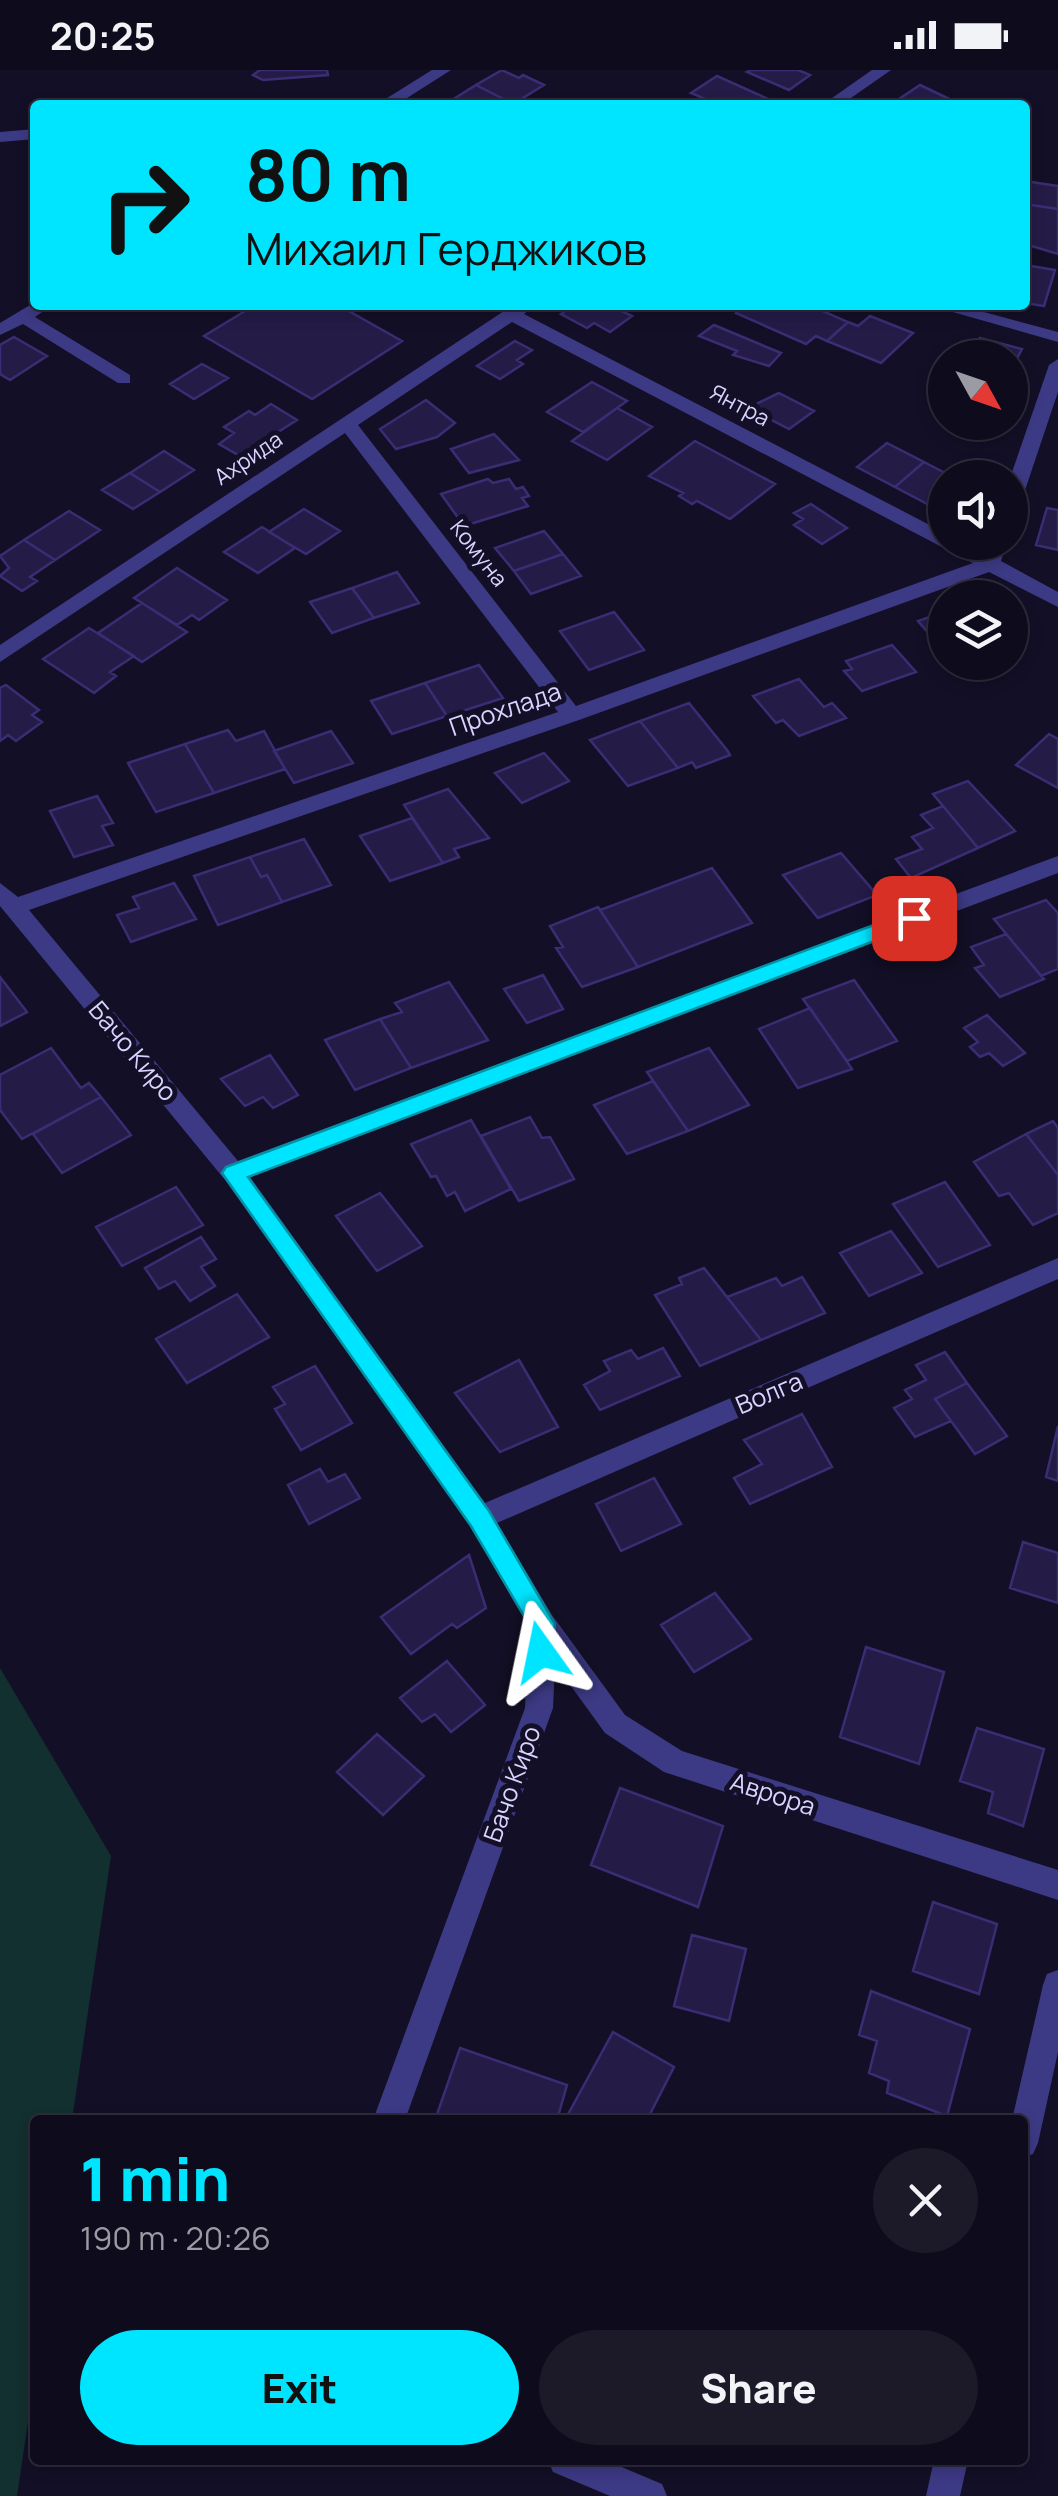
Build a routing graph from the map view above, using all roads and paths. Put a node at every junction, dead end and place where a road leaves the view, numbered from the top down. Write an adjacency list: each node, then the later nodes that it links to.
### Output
1 (443, 70): 3 (street)
2 (883, 70): 4 (street)
3 (395, 100)
4 (838, 100)
5 (30, 134): 6 (street)
6 (0, 136)
7 (34, 310): 11 (street)
8 (516, 310): 16 (street, Ахрида)
9 (520, 310): 18 (street, Янтра)
10 (957, 310): 13 (street)
11 (22, 317): 12 (street); 15 (street)
12 (0, 330)
13 (1058, 337)
14 (1058, 366): 17 (street)
15 (124, 379)
16 (346, 422): 23 (street, Ахрида); 24 (street, Комуна)
17 (1026, 460)
18 (928, 532)
19 (982, 560): 21 (street, Янтра)
20 (991, 560): 21 (street)
21 (990, 564): 22 (street, Янтра); 24 (street, Прохлада)
22 (1058, 600)
23 (0, 655)
24 (572, 715): 26 (street, Прохлада)
25 (1058, 864): 27 (street)
26 (7, 899): 27 (street, Бачо Киро)
27 (234, 1173): 29 (street, Бачо Киро)
28 (1058, 1268): 29 (street, Волга)
29 (480, 1518): 30 (street, Бачо Киро)
30 (542, 1624): 31 (street, Аврора); 33 (street, Бачо Киро)
31 (1058, 1885)
32 (1058, 1985): 34 (street)
33 (391, 2115)
34 (1028, 2117)
35 (577, 2465): 37 (street)
36 (950, 2465): 38 (street)
37 (650, 2496)
38 (943, 2496)

